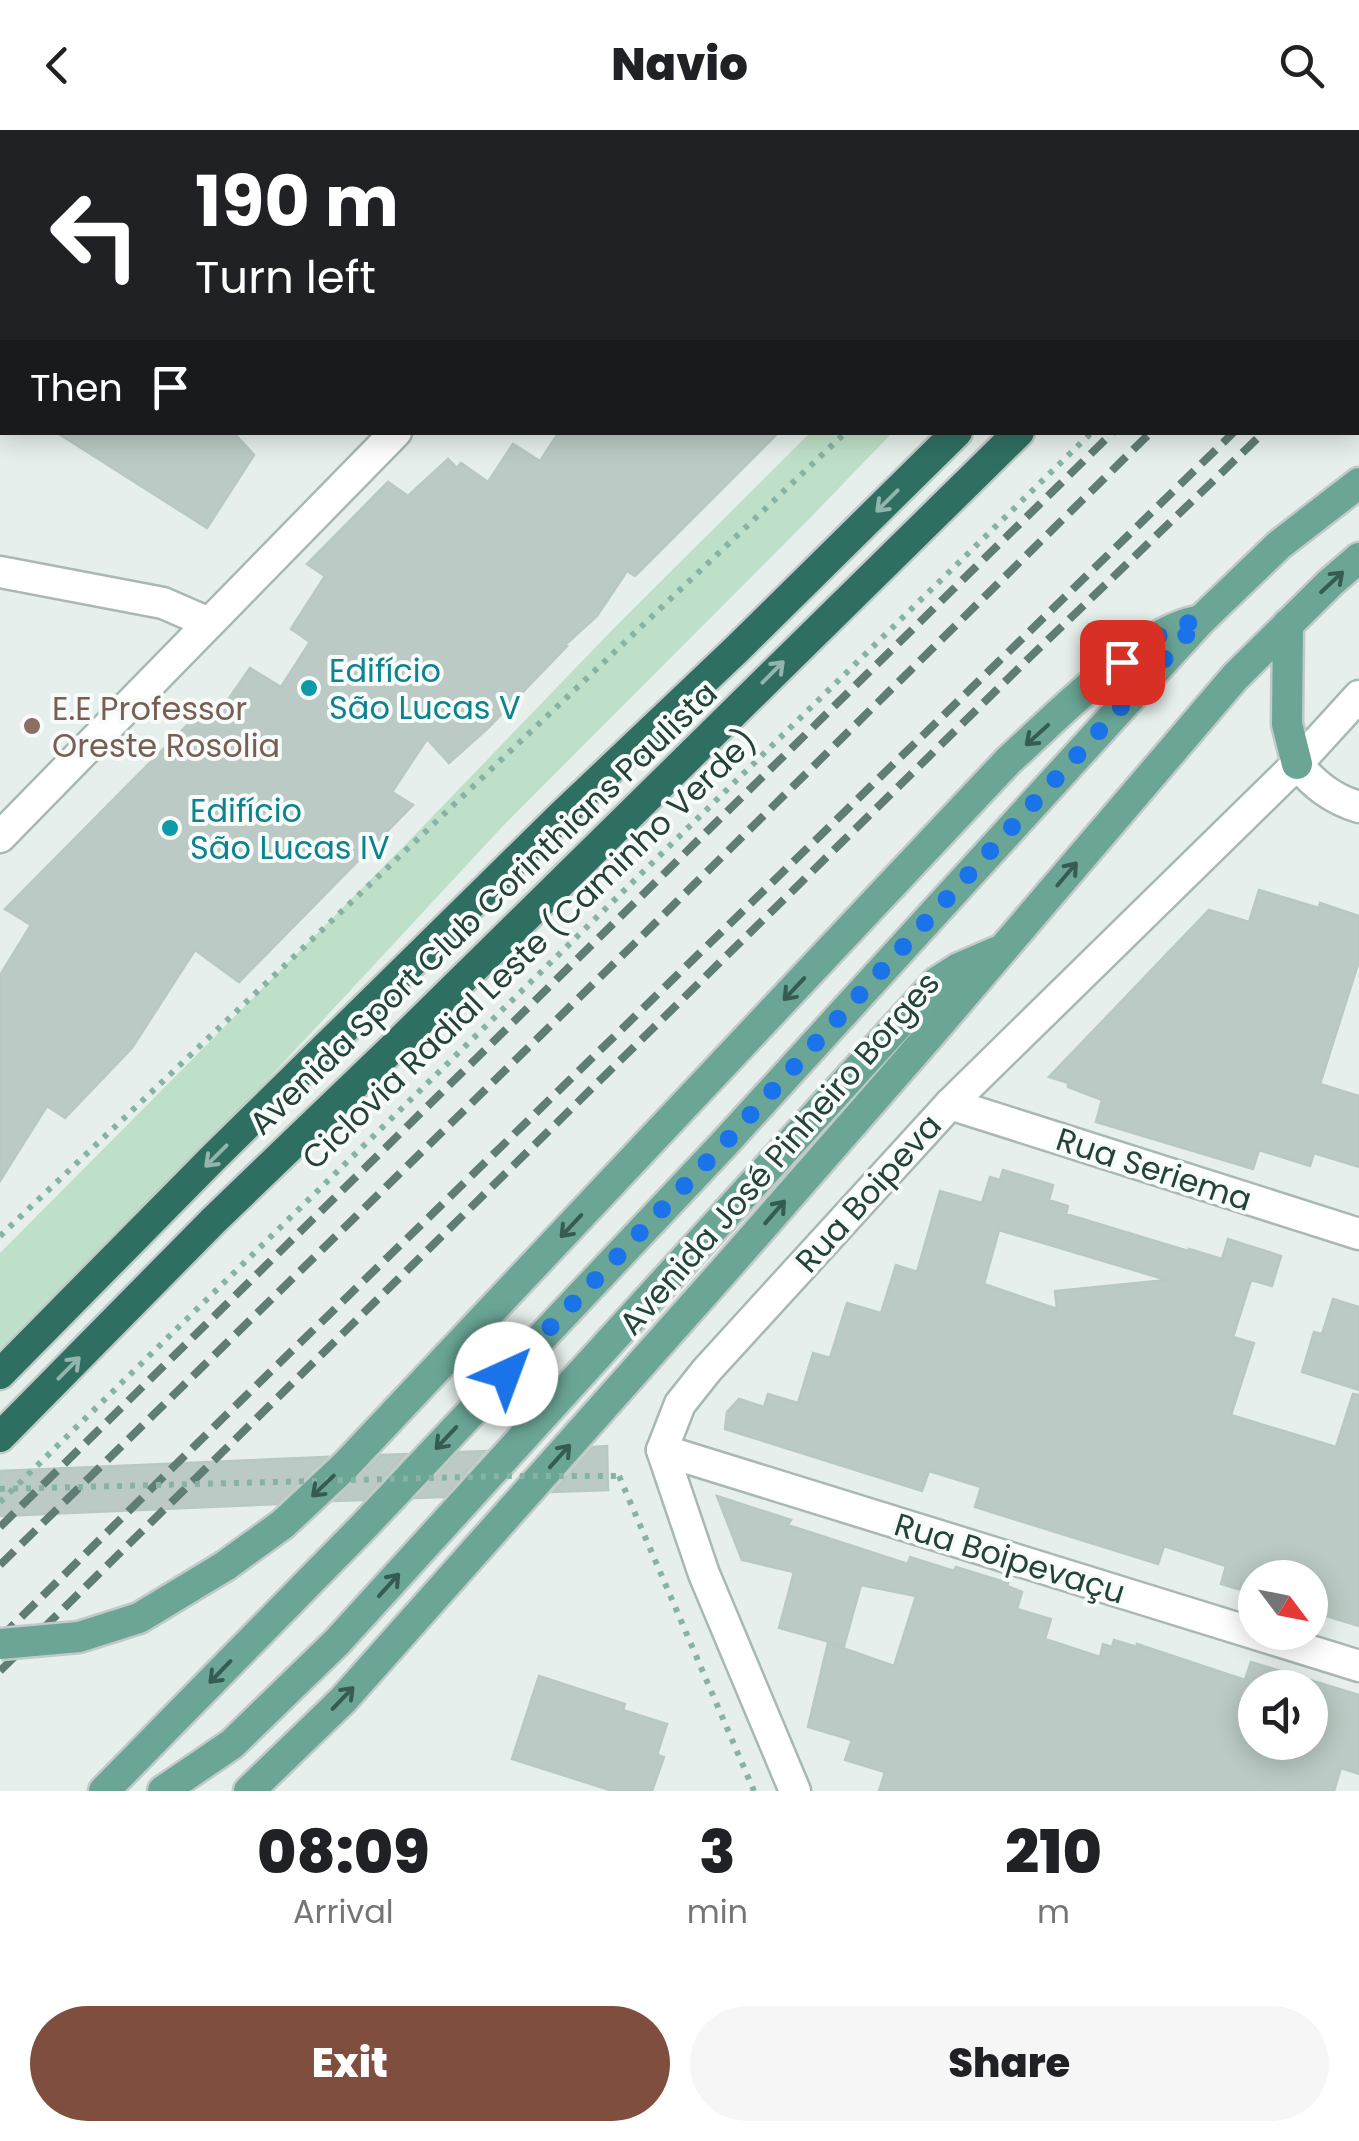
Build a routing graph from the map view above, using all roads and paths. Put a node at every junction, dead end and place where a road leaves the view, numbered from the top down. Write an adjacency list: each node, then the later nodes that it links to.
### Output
1 (393, 435): 10 (street)
2 (843, 435): 19 (path)
3 (954, 435): 20 (highway, Avenida Sport Club Corinthians Paulista, one-way to 20)
4 (1016, 435): 21 (highway, Avenida Sport Club Corinthians Paulista, one-way to 4)
5 (1089, 435): 24 (path, Ciclovia Radial Leste (Caminho Verde))
6 (1359, 483): 9 (main road, Avenida José Pinheiro Borges)
7 (1359, 558): 11 (main road, Avenida José Pinheiro Borges, one-way to 7)
8 (0, 572): 10 (street)
9 (1200, 620): 25 (main road, one-way to 25, bridge); 27 (main road, Avenida José Pinheiro Borges, one-way to 27)
10 (209, 623): 15 (street)
11 (1288, 624): 13 (main road); 16 (main road, Avenida José Pinheiro Borges, one-way to 11)
12 (1359, 696): 13 (street, Rua Boipeva)
13 (1297, 764): 14 (street); 17 (street, Rua Boipeva)
14 (1359, 807)
15 (0, 837)
16 (1003, 948): 28 (main road, one-way to 16); 29 (main road, Avenida José Pinheiro Borges, one-way to 16)
17 (950, 1104): 18 (street, Rua Seriema); 22 (street, Rua Boipeva)
18 (1359, 1234)
19 (0, 1236)
20 (5, 1368)
21 (0, 1438)
22 (662, 1450): 26 (street, Rua Boipevaçu); 31 (street)
23 (0, 1488): 30 (path, bridge)
24 (0, 1502)
25 (0, 1644)
26 (1359, 1666)
27 (104, 1791)
28 (163, 1791)
29 (249, 1791)
30 (754, 1791)
31 (795, 1791)

